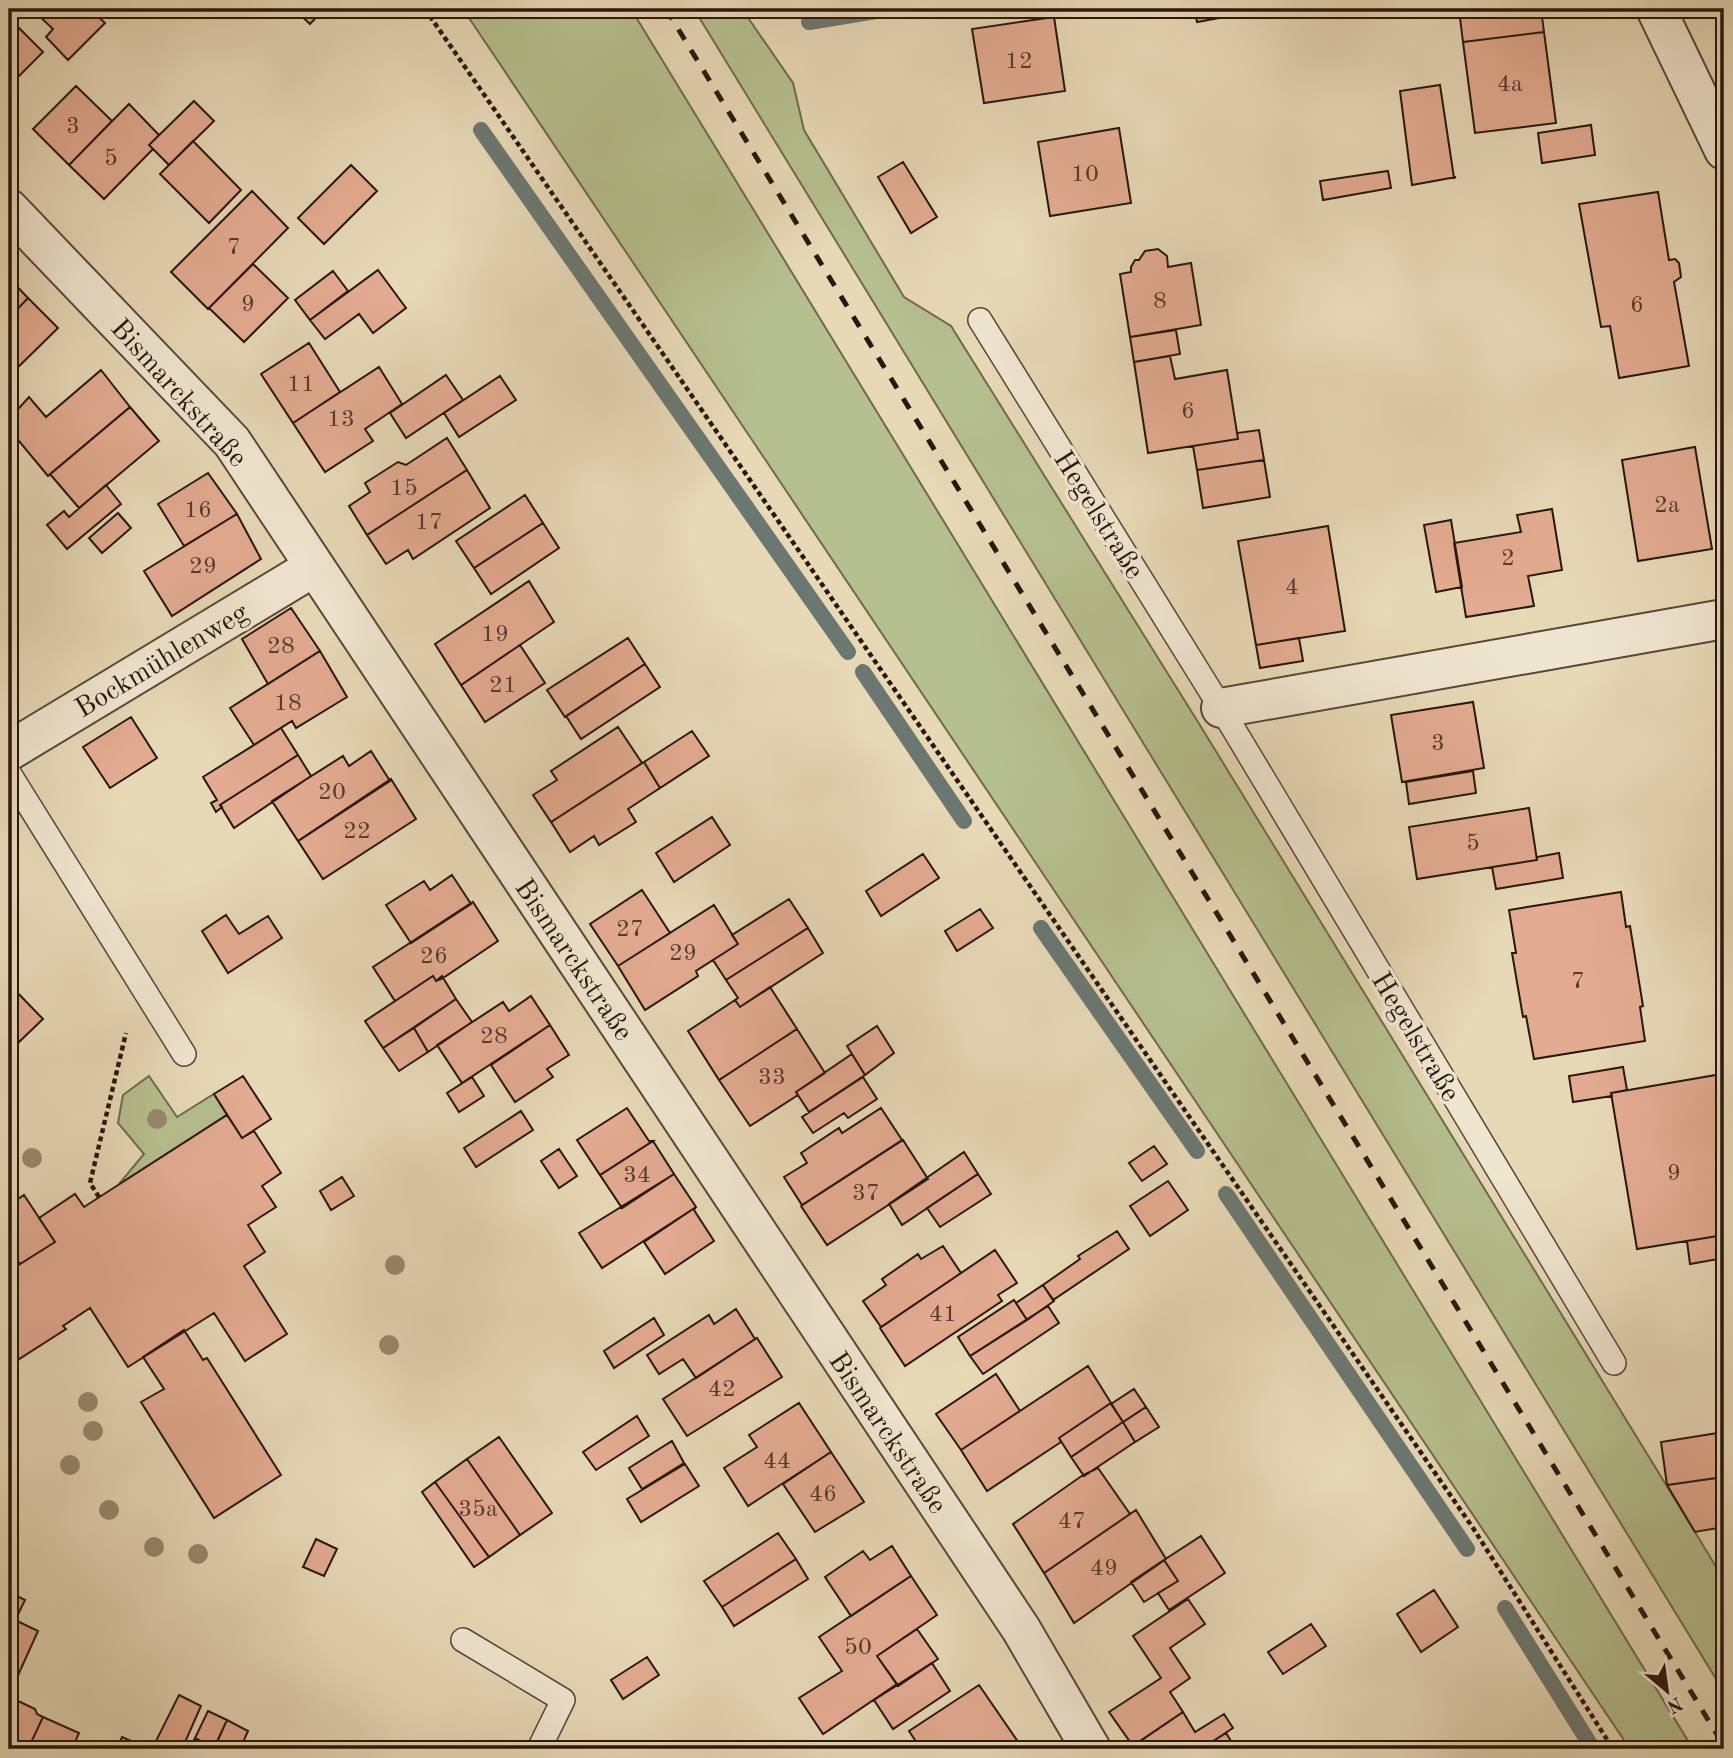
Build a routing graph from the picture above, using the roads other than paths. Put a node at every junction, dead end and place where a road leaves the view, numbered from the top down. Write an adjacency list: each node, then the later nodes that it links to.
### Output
1 (1656, 9): 2 (street)
2 (1724, 150)
3 (9, 209): 5 (street, Bismarckstraße)
4 (980, 320): 7 (lane, Hegelstraße)
5 (314, 567): 8 (street, Bockmühlenweg); 14 (street, Bismarckstraße)
6 (1724, 619): 7 (street)
7 (1220, 708): 11 (lane, Hegelstraße)
8 (9, 751)
9 (9, 773): 10 (lane)
10 (184, 1054)
11 (1614, 1363)
12 (463, 1640): 13 (lane)
13 (539, 1749)
14 (1091, 1749)

